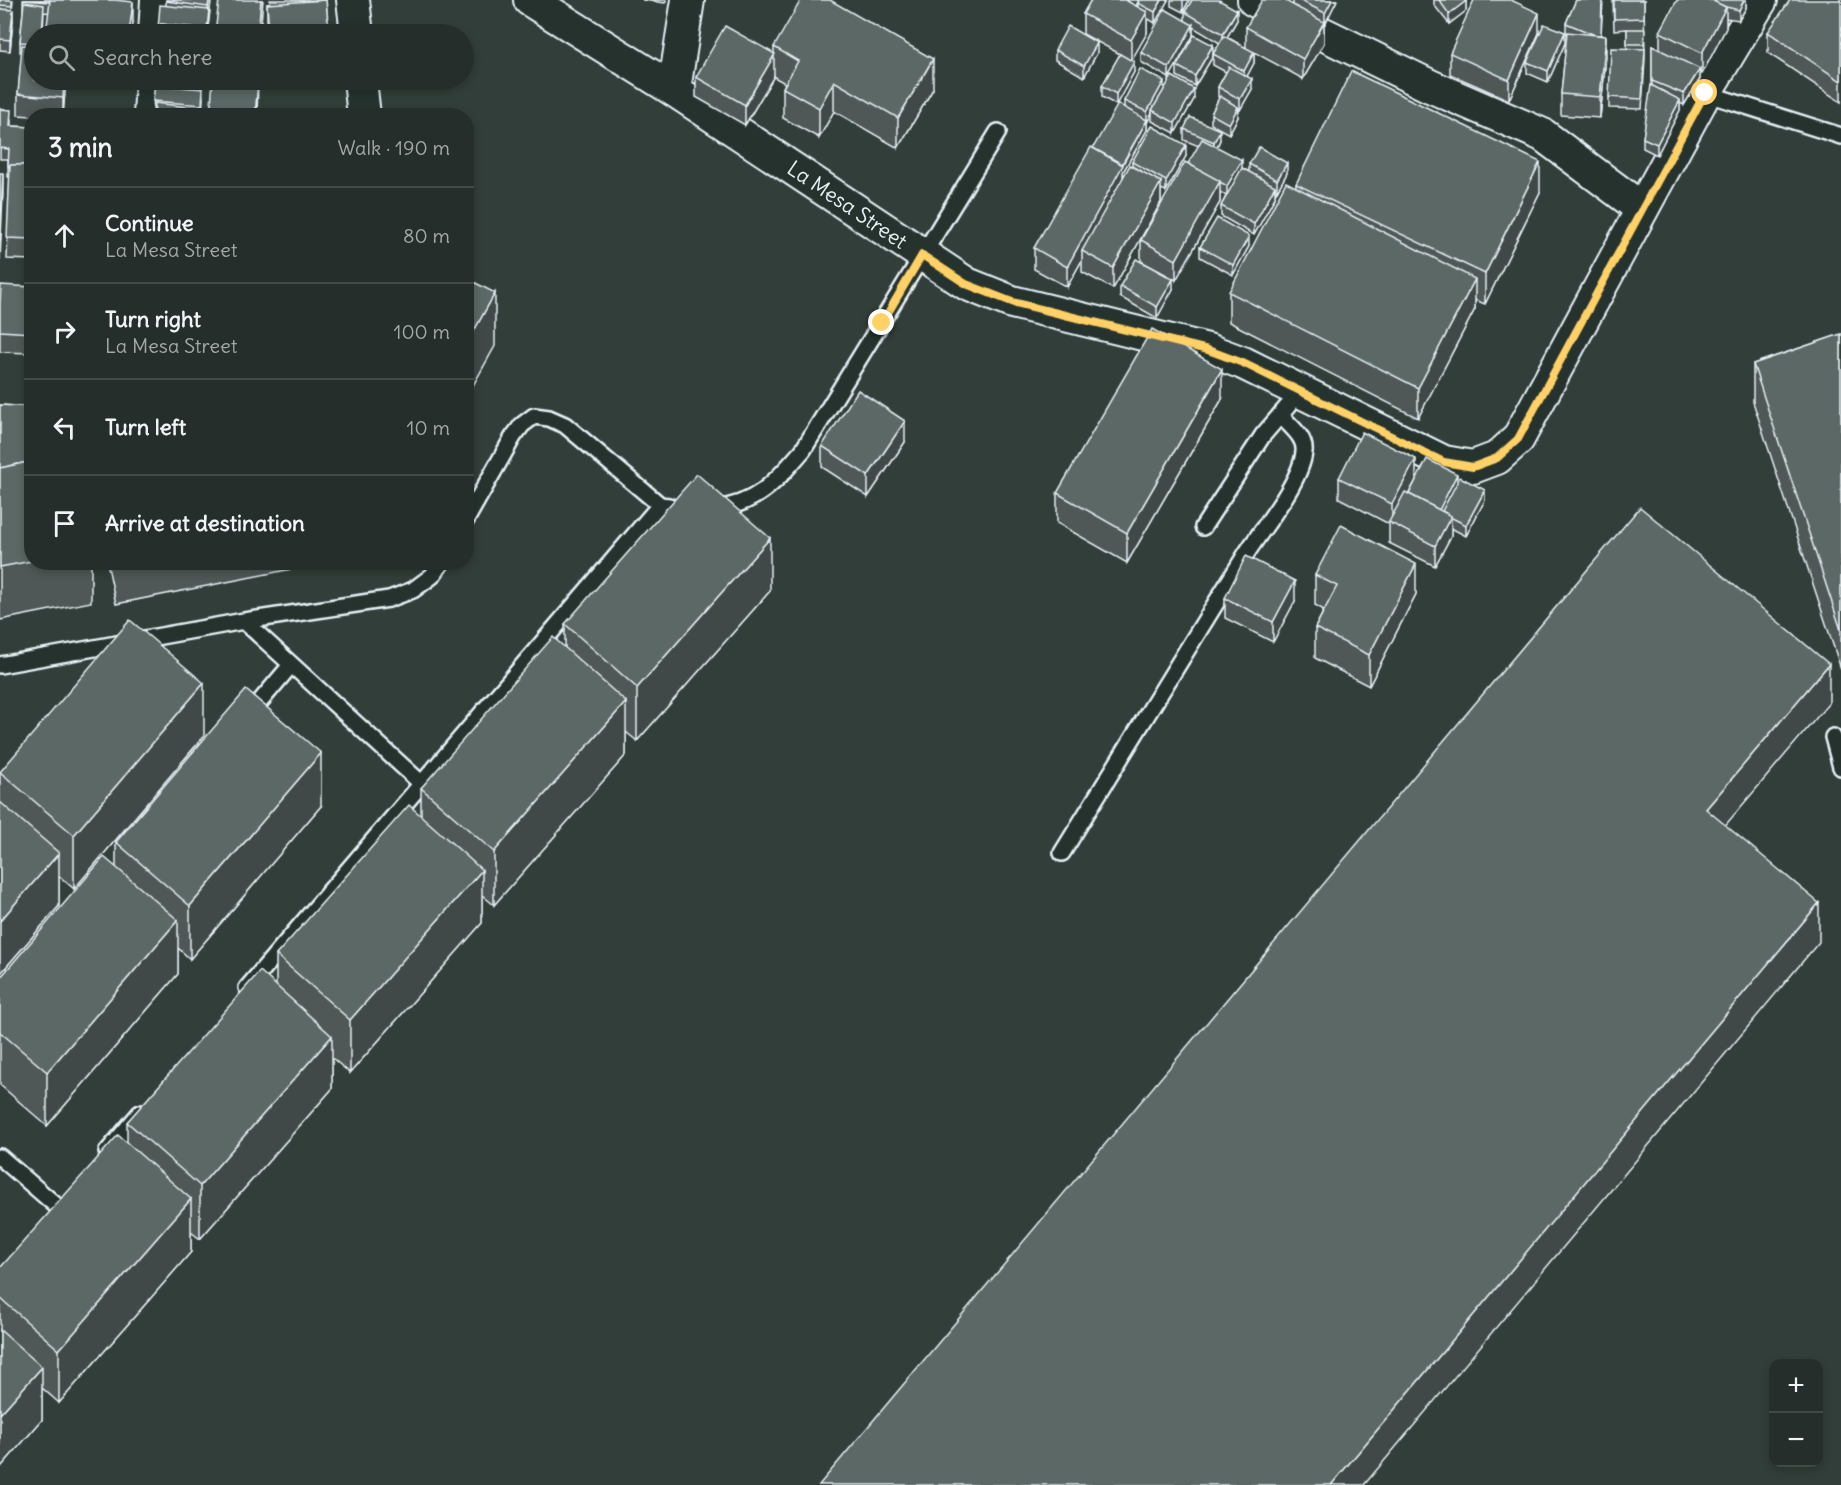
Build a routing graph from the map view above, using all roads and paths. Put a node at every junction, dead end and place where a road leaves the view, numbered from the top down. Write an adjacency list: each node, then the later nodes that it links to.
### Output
1 (157, 0): 7 (street)
2 (353, 0): 8 (street)
3 (530, 0): 11 (street, La Mesa Street)
4 (688, 0): 11 (street)
5 (1254, 0): 17 (street)
6 (1761, 0): 12 (street, La Mesa Street)
7 (156, 24)
8 (356, 24)
9 (151, 90): 13 (street)
10 (361, 90): 14 (street)
11 (674, 90): 18 (street, La Mesa Street)
12 (1705, 93): 16 (lane); 17 (street, La Mesa Street)
13 (150, 108)
14 (363, 108)
15 (998, 132): 18 (lane)
16 (1841, 136)
17 (1642, 209): 19 (street, La Mesa Street)
18 (922, 255): 19 (street, La Mesa Street); 21 (lane)
19 (1300, 392): 20 (lane)
20 (1280, 415): 23 (lane); 34 (lane)
21 (660, 505): 22 (lane); 33 (lane)
22 (474, 506)
23 (1203, 527)
24 (436, 570): 25 (lane)
25 (244, 621): 26 (lane); 29 (lane)
26 (141, 640): 27 (lane); 28 (lane)
27 (126, 657)
28 (0, 665)
29 (291, 665): 30 (lane); 33 (lane)
30 (238, 727)
31 (1833, 737): 32 (lane)
32 (1841, 767)
33 (422, 784): 35 (lane)
34 (1062, 853)
35 (237, 1000)
36 (152, 1099): 38 (lane)
37 (0, 1157): 39 (lane)
38 (98, 1162)
39 (59, 1207)

